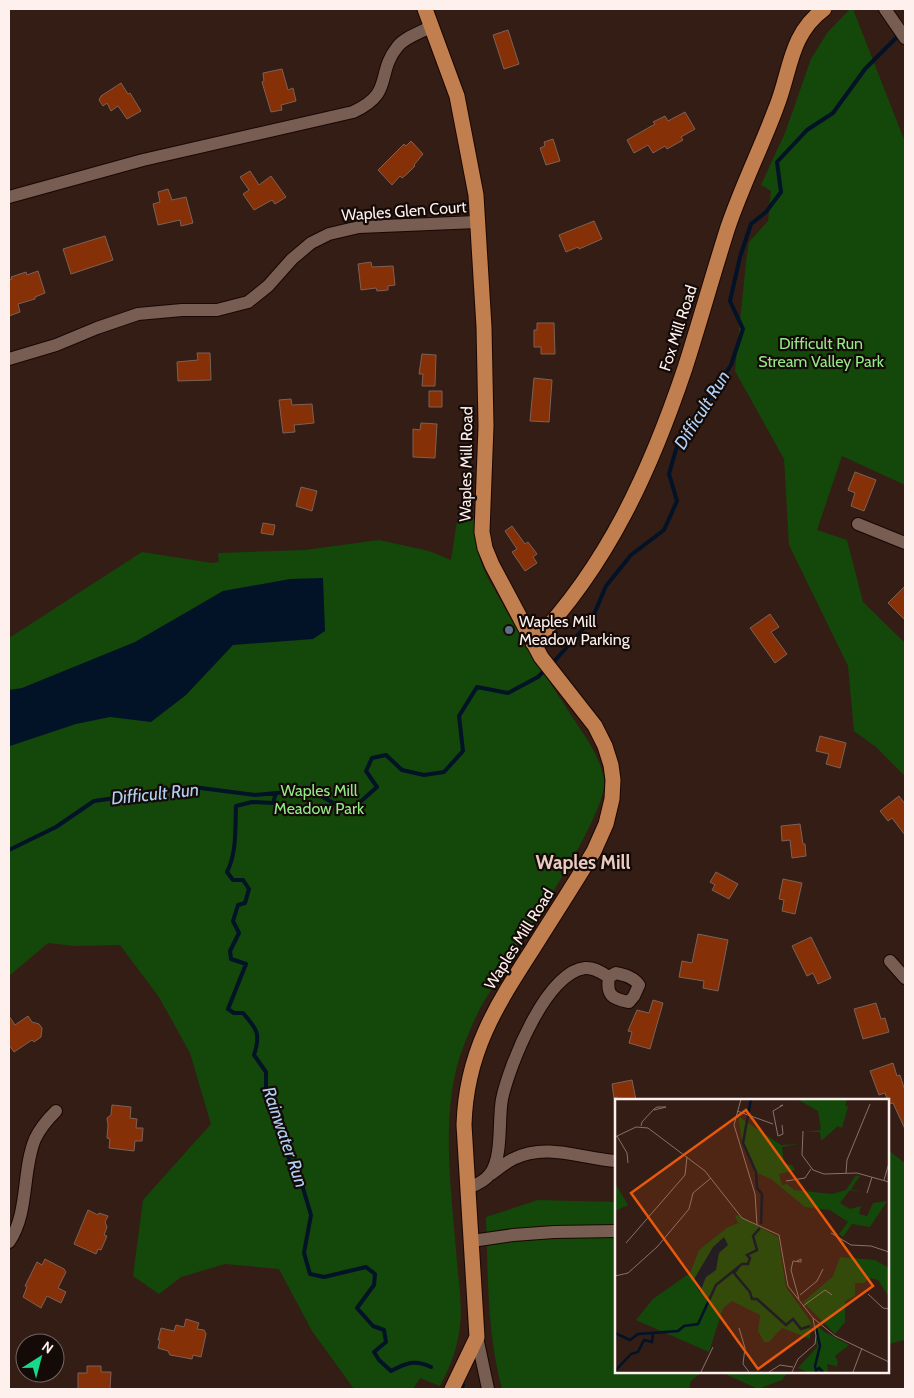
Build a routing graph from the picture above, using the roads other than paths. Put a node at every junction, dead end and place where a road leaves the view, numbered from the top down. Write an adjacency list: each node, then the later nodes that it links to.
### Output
1 (425, 9): 4 (main road, Waples Mill Road)
2 (824, 9): 11 (main road, Fox Mill Road)
3 (888, 13): 5 (street)
4 (432, 26): 6 (street); 7 (main road, Waples Mill Road)
5 (905, 38)
6 (9, 197)
7 (477, 222): 8 (street, Waples Glen Court); 11 (main road, Waples Mill Road)
8 (9, 360)
9 (858, 524): 10 (street)
10 (905, 542)
11 (533, 643): 18 (main road, Waples Mill Road)
12 (890, 961): 14 (street)
13 (610, 977): 17 (street)
14 (905, 978)
15 (56, 1111): 21 (street)
16 (615, 1161): 17 (street)
17 (491, 1174): 18 (street)
18 (468, 1188): 20 (main road, Waples Mill Road)
19 (615, 1231): 20 (street)
20 (472, 1241): 22 (main road, Waples Mill Road)
21 (9, 1242)
22 (477, 1337): 23 (main road, Waples Mill Road); 24 (street)
23 (452, 1389)
24 (488, 1389)

